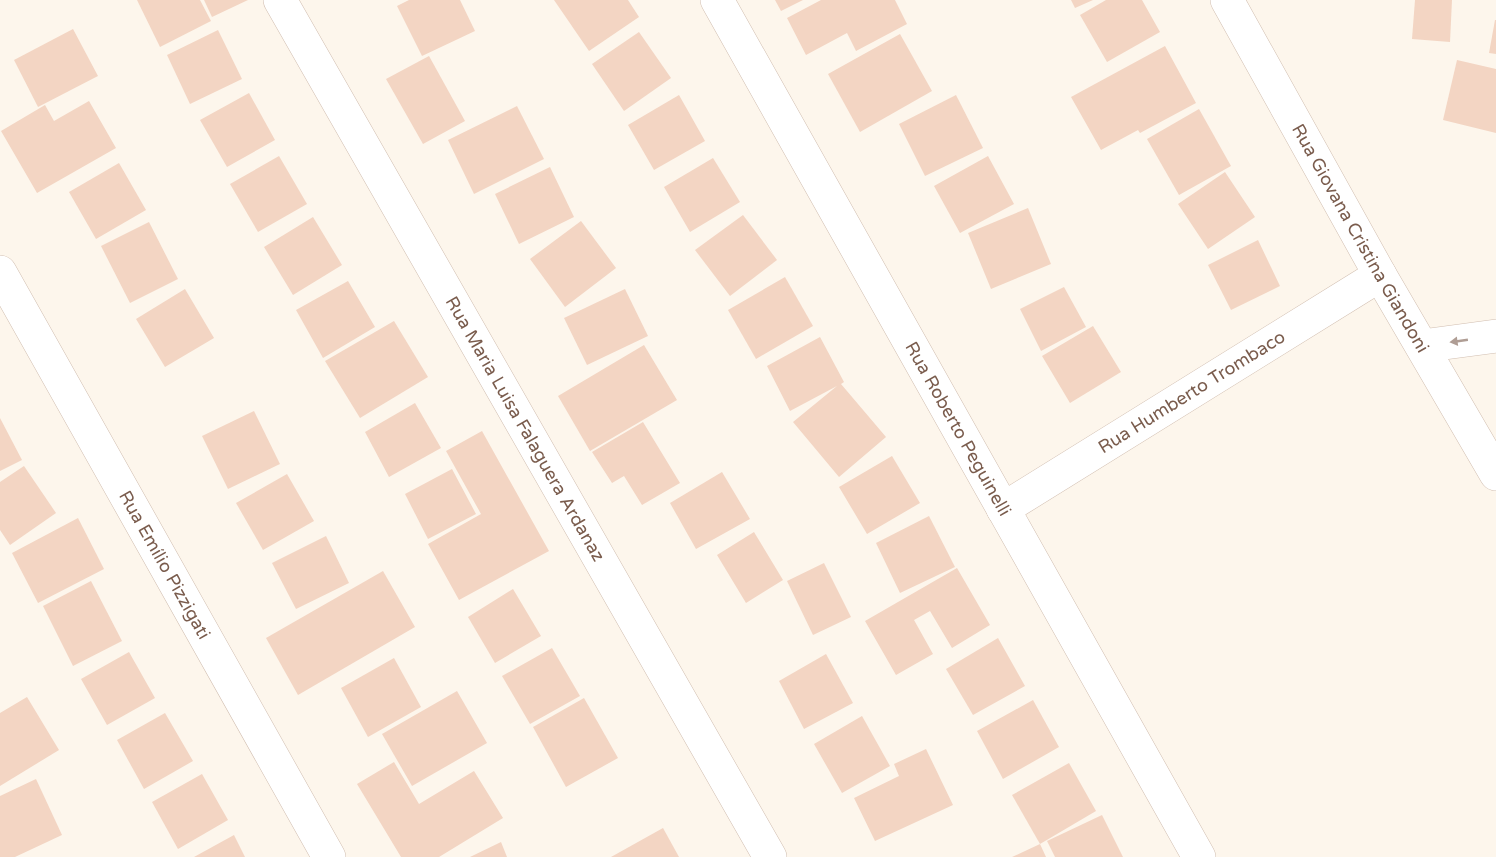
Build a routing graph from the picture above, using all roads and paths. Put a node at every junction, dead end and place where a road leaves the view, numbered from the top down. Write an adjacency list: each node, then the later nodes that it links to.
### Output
1 (280, 0): 11 (street, Rua Maria Luisa Falaguera Ardanaz)
2 (717, 0): 9 (street, Rua Roberto Peguinelli)
3 (1227, 0): 5 (street, Rua Giovana Cristina Giandoni)
4 (0, 272): 10 (street, Rua Emílio Pizzigati)
5 (1380, 275): 7 (street, Rua Giovana Cristina Giandoni); 9 (street, Rua Humberto Trombaco)
6 (1496, 336): 7 (street, one-way to 7)
7 (1422, 346): 8 (street, Rua Giovana Cristina Giandoni)
8 (1496, 474)
9 (1003, 509): 12 (street, Rua Roberto Peguinelli)
10 (329, 857)
11 (770, 857)
12 (1199, 857)

